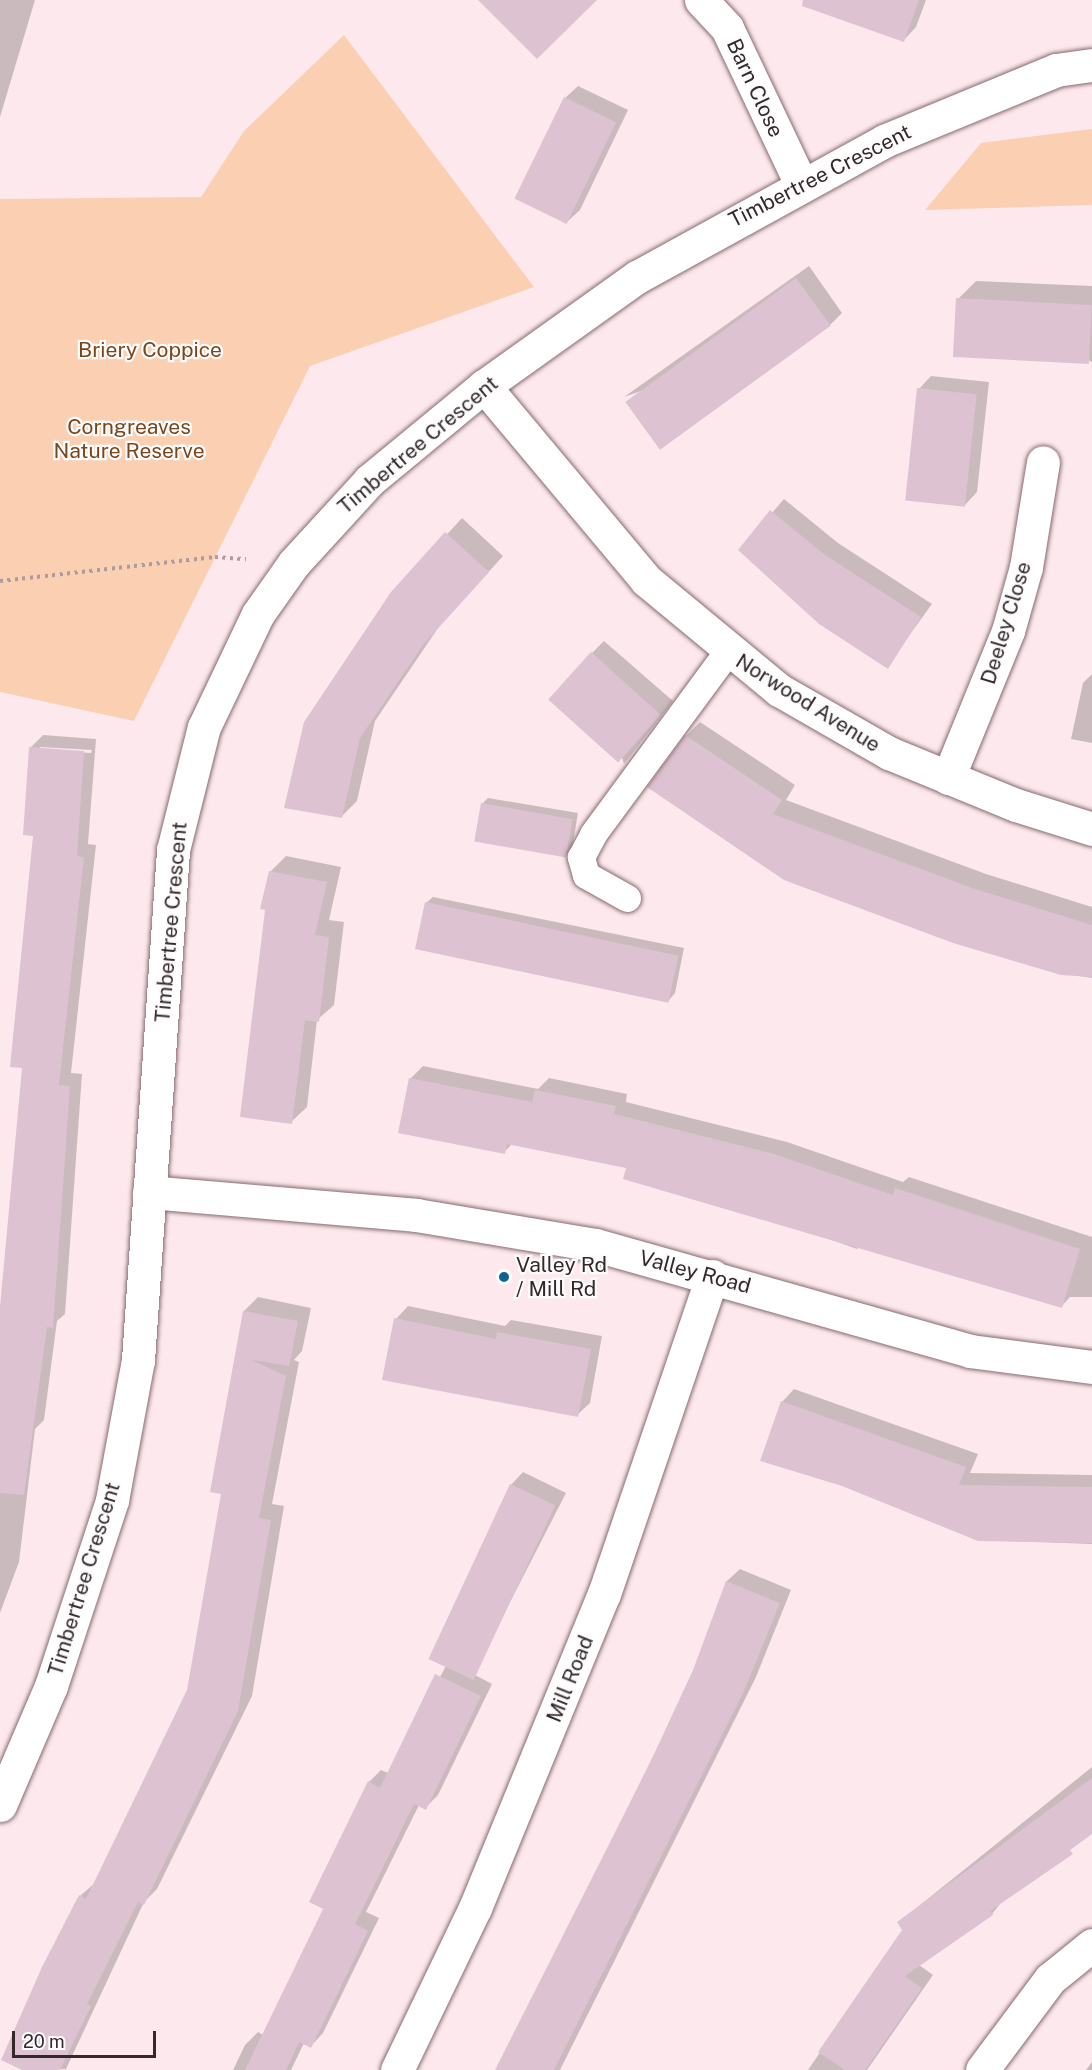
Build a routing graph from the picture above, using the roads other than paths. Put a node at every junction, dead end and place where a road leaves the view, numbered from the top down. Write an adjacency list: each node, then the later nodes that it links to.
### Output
1 (701, 0): 3 (street, Barn Close)
2 (1092, 65): 3 (street, Timbertree Crescent)
3 (801, 182): 4 (street, Timbertree Crescent)
4 (484, 386): 6 (street, Norwood Avenue); 10 (street, Timbertree Crescent)
5 (1043, 462): 7 (street, Deeley Close)
6 (727, 652): 7 (street, Norwood Avenue); 9 (lane)
7 (948, 778): 8 (street, Norwood Avenue)
8 (1092, 828)
9 (627, 898)
10 (149, 1192): 11 (street, Valley Road); 13 (street, Timbertree Crescent)
11 (712, 1276): 12 (street, Valley Road); 15 (street, Mill Road)
12 (1092, 1367)
13 (0, 1805)
14 (1092, 1945): 16 (street)
15 (398, 2070)
16 (982, 2070)

